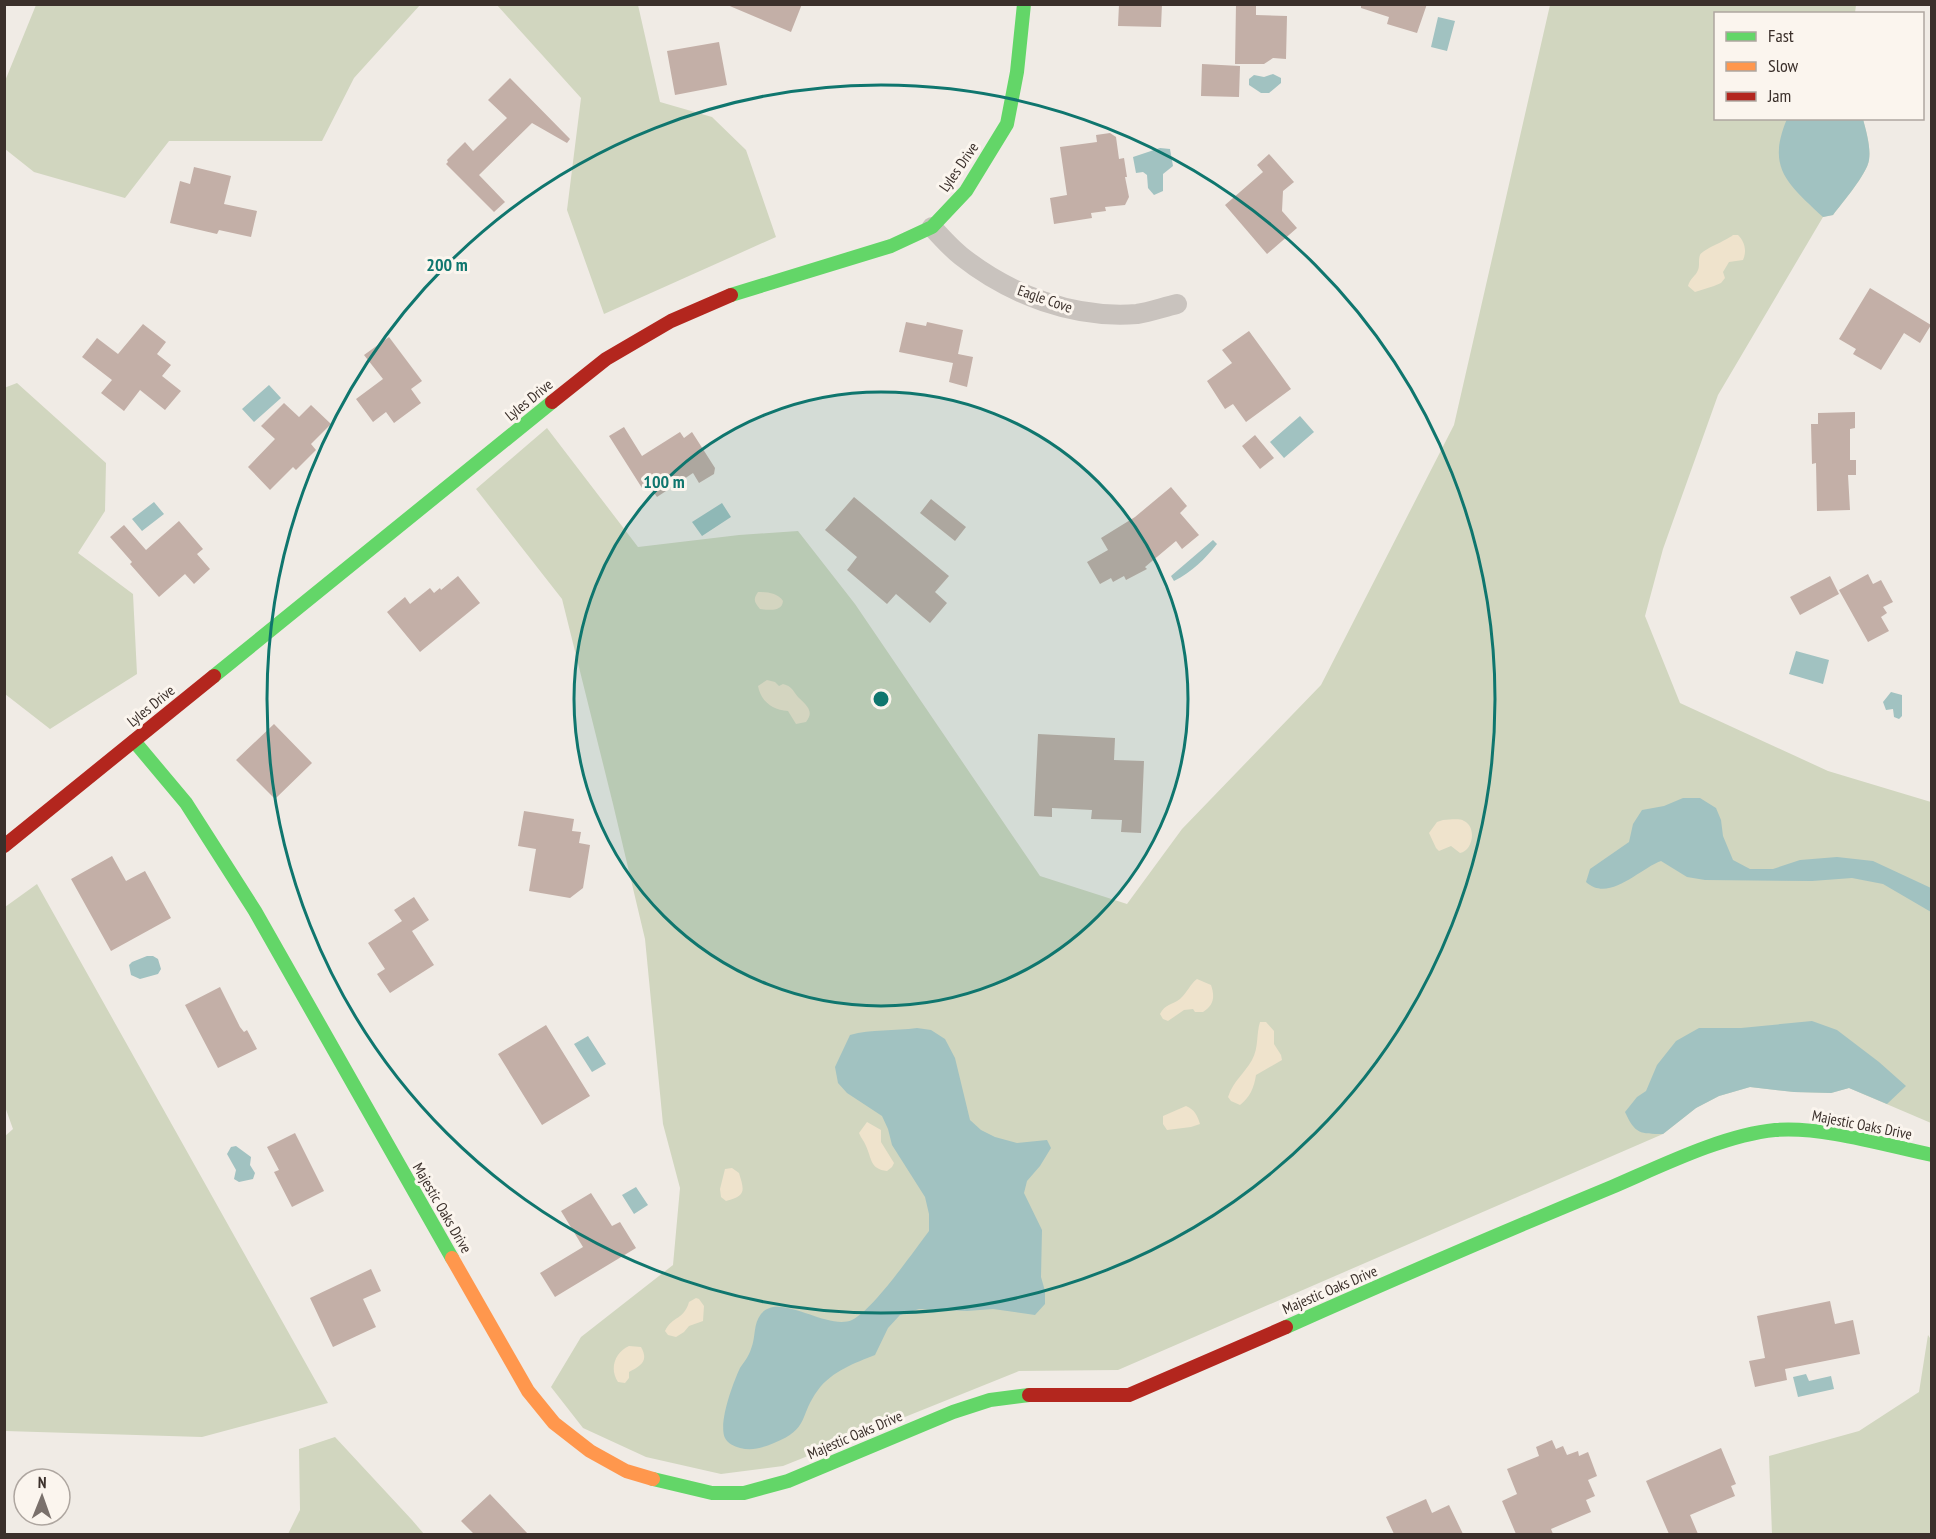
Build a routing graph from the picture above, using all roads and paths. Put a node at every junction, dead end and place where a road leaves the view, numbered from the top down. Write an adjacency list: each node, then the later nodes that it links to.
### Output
1 (1024, 4): 2 (street, Lyles Drive)
2 (932, 227): 3 (street, Eagle Cove); 4 (street, Lyles Drive)
3 (1177, 304)
4 (134, 741): 5 (street, Lyles Drive); 6 (street, Majestic Oaks Drive)
5 (4, 846)
6 (1932, 1155)

